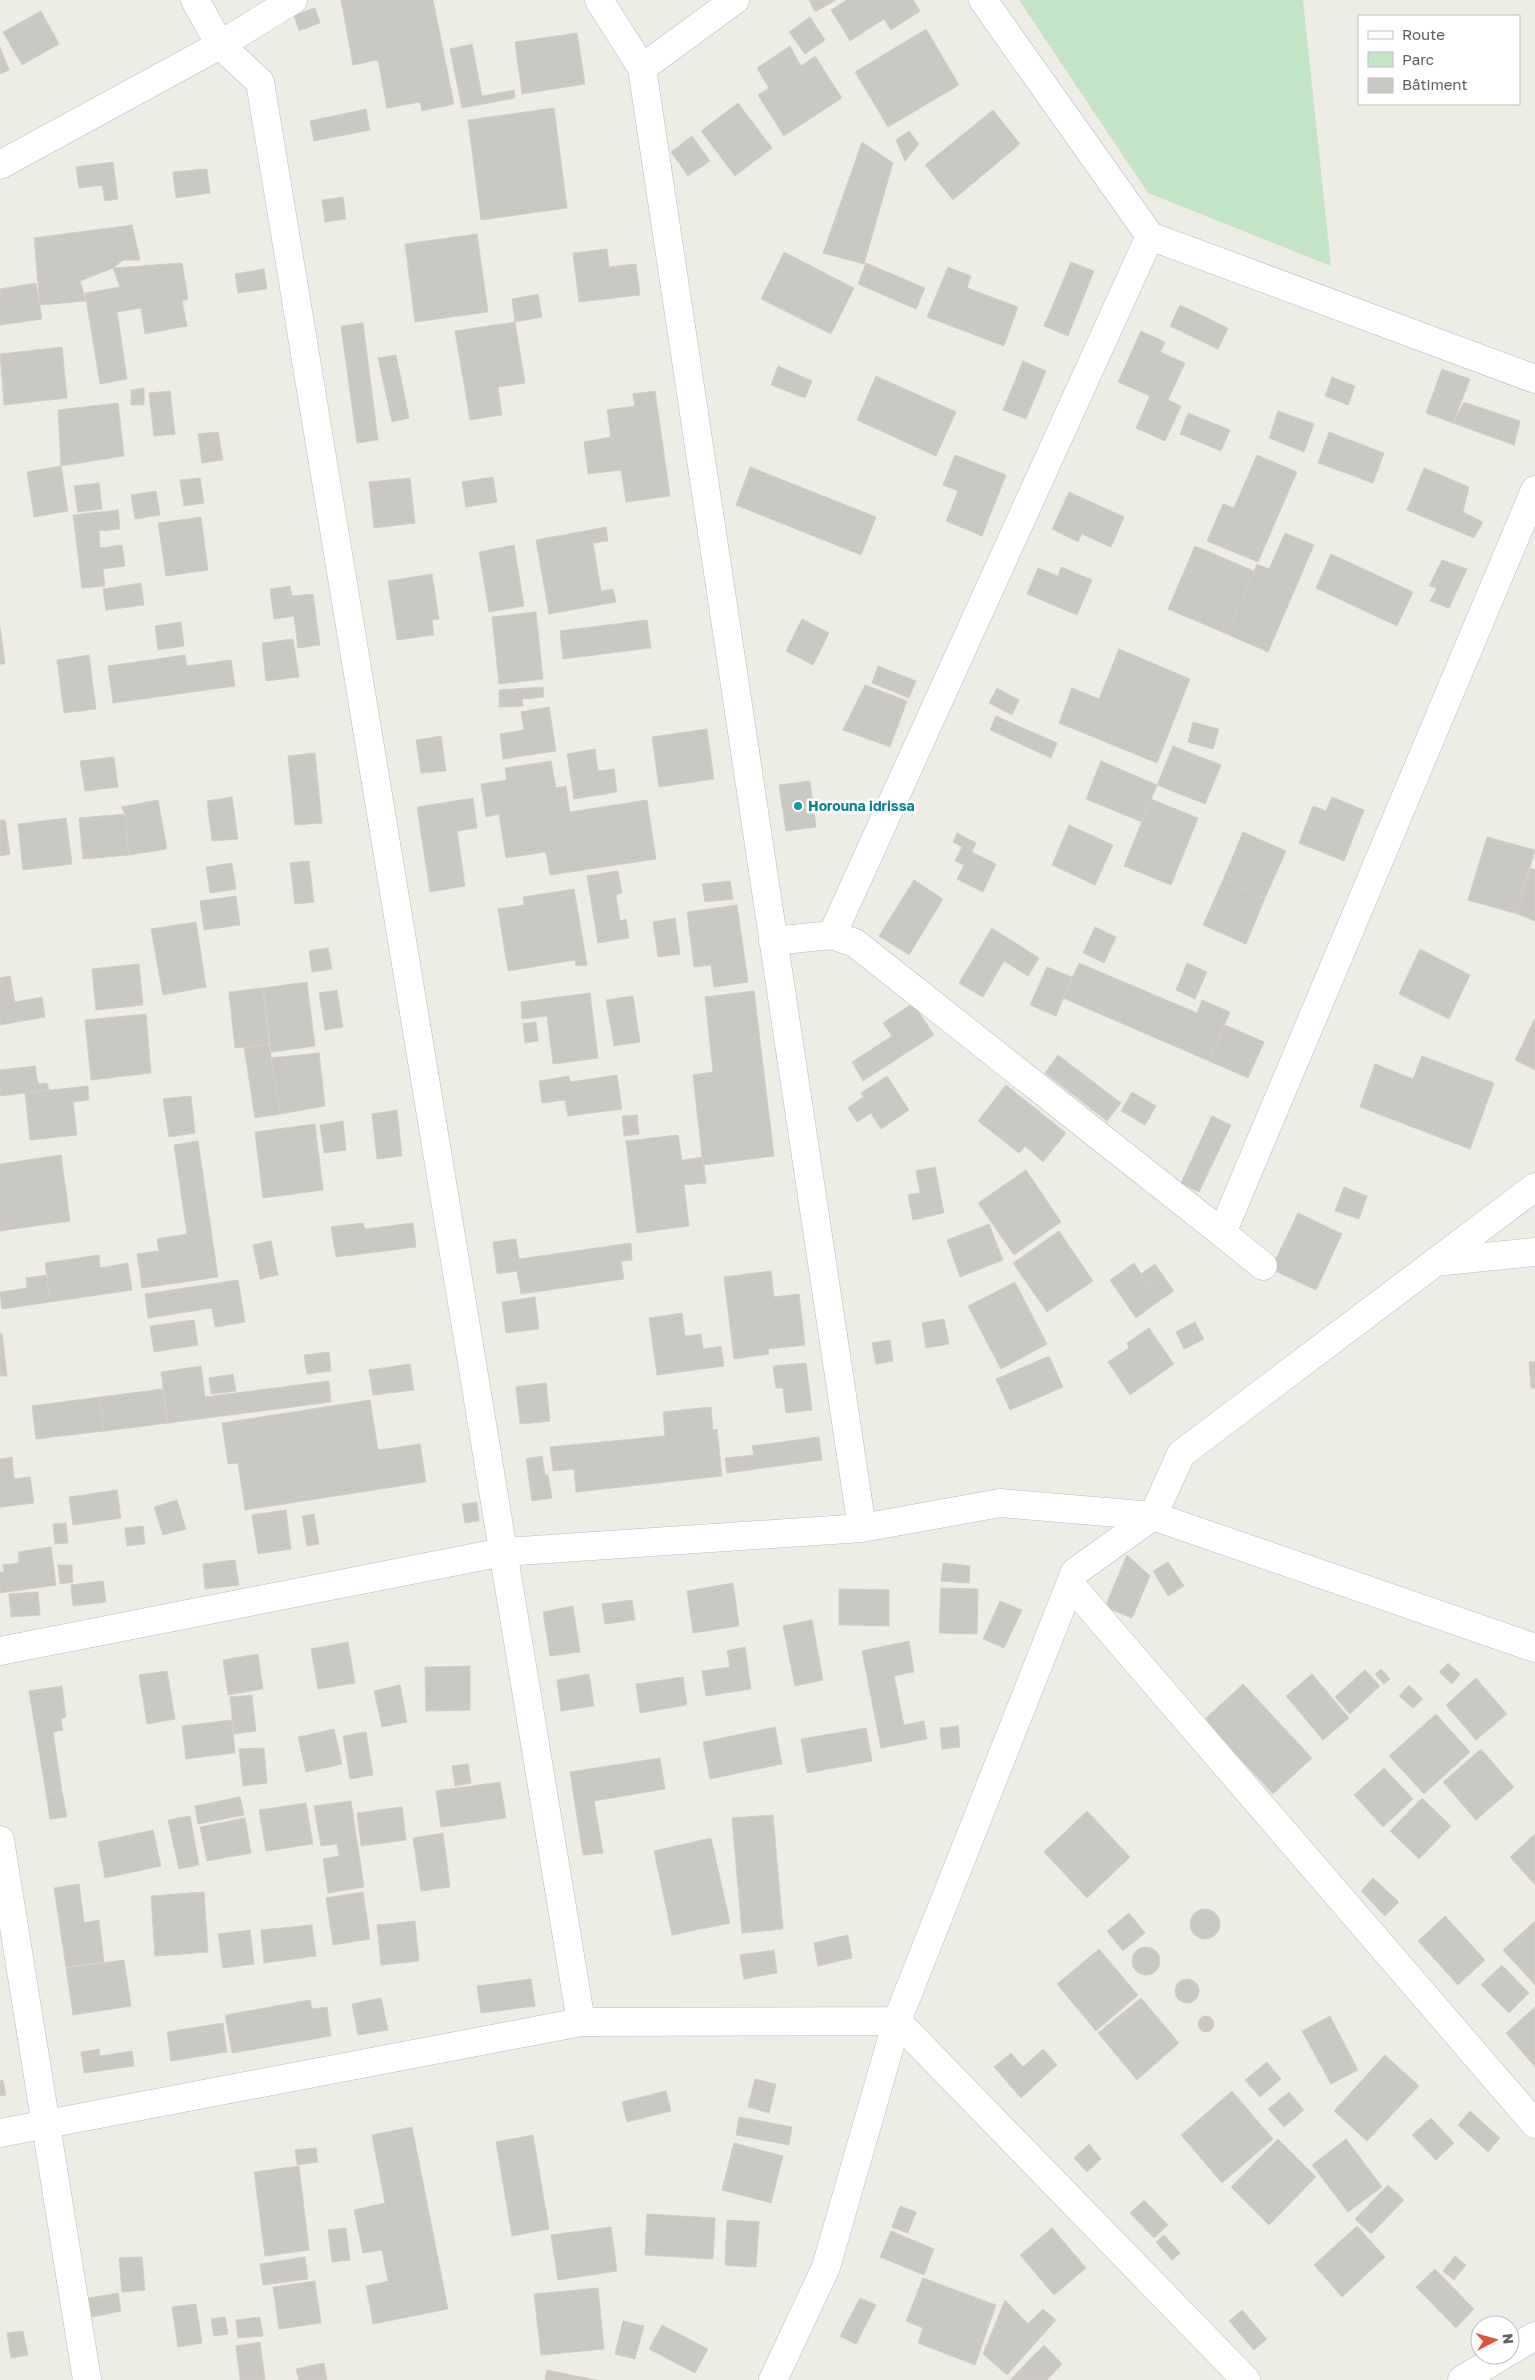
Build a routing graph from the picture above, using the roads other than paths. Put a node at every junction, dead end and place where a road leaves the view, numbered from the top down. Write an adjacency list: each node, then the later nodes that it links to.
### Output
1 (195, 0): 6 (street)
2 (293, 0): 6 (street)
3 (599, 0): 7 (street)
4 (735, 0): 7 (street)
5 (984, 0): 9 (street)
6 (220, 45): 8 (street); 21 (street)
7 (642, 68): 13 (street)
8 (0, 165)
9 (1150, 236): 10 (street); 12 (street)
10 (1535, 379)
11 (1535, 490): 15 (street)
12 (832, 935): 13 (street); 15 (street)
13 (773, 941): 20 (street)
14 (1535, 1187): 17 (street)
15 (1222, 1233): 18 (street)
16 (1535, 1252): 17 (street)
17 (1435, 1262): 19 (street)
18 (1263, 1266)
19 (1154, 1516): 20 (street); 22 (street); 23 (street)
20 (862, 1528): 21 (street)
21 (503, 1552): 24 (street); 27 (street)
22 (1070, 1584): 26 (street); 28 (street)
23 (1535, 1648)
24 (0, 1651)
25 (0, 1840): 29 (street)
26 (897, 2021): 27 (street); 35 (street); 36 (street)
27 (581, 2022): 29 (street)
28 (1535, 2124)
29 (44, 2126): 30 (street); 34 (street)
30 (0, 2132)
31 (1535, 2336): 32 (street)
32 (1520, 2345)
33 (1487, 2365): 37 (street)
34 (87, 2380)
35 (773, 2380)
36 (1246, 2380)
37 (1462, 2380)

